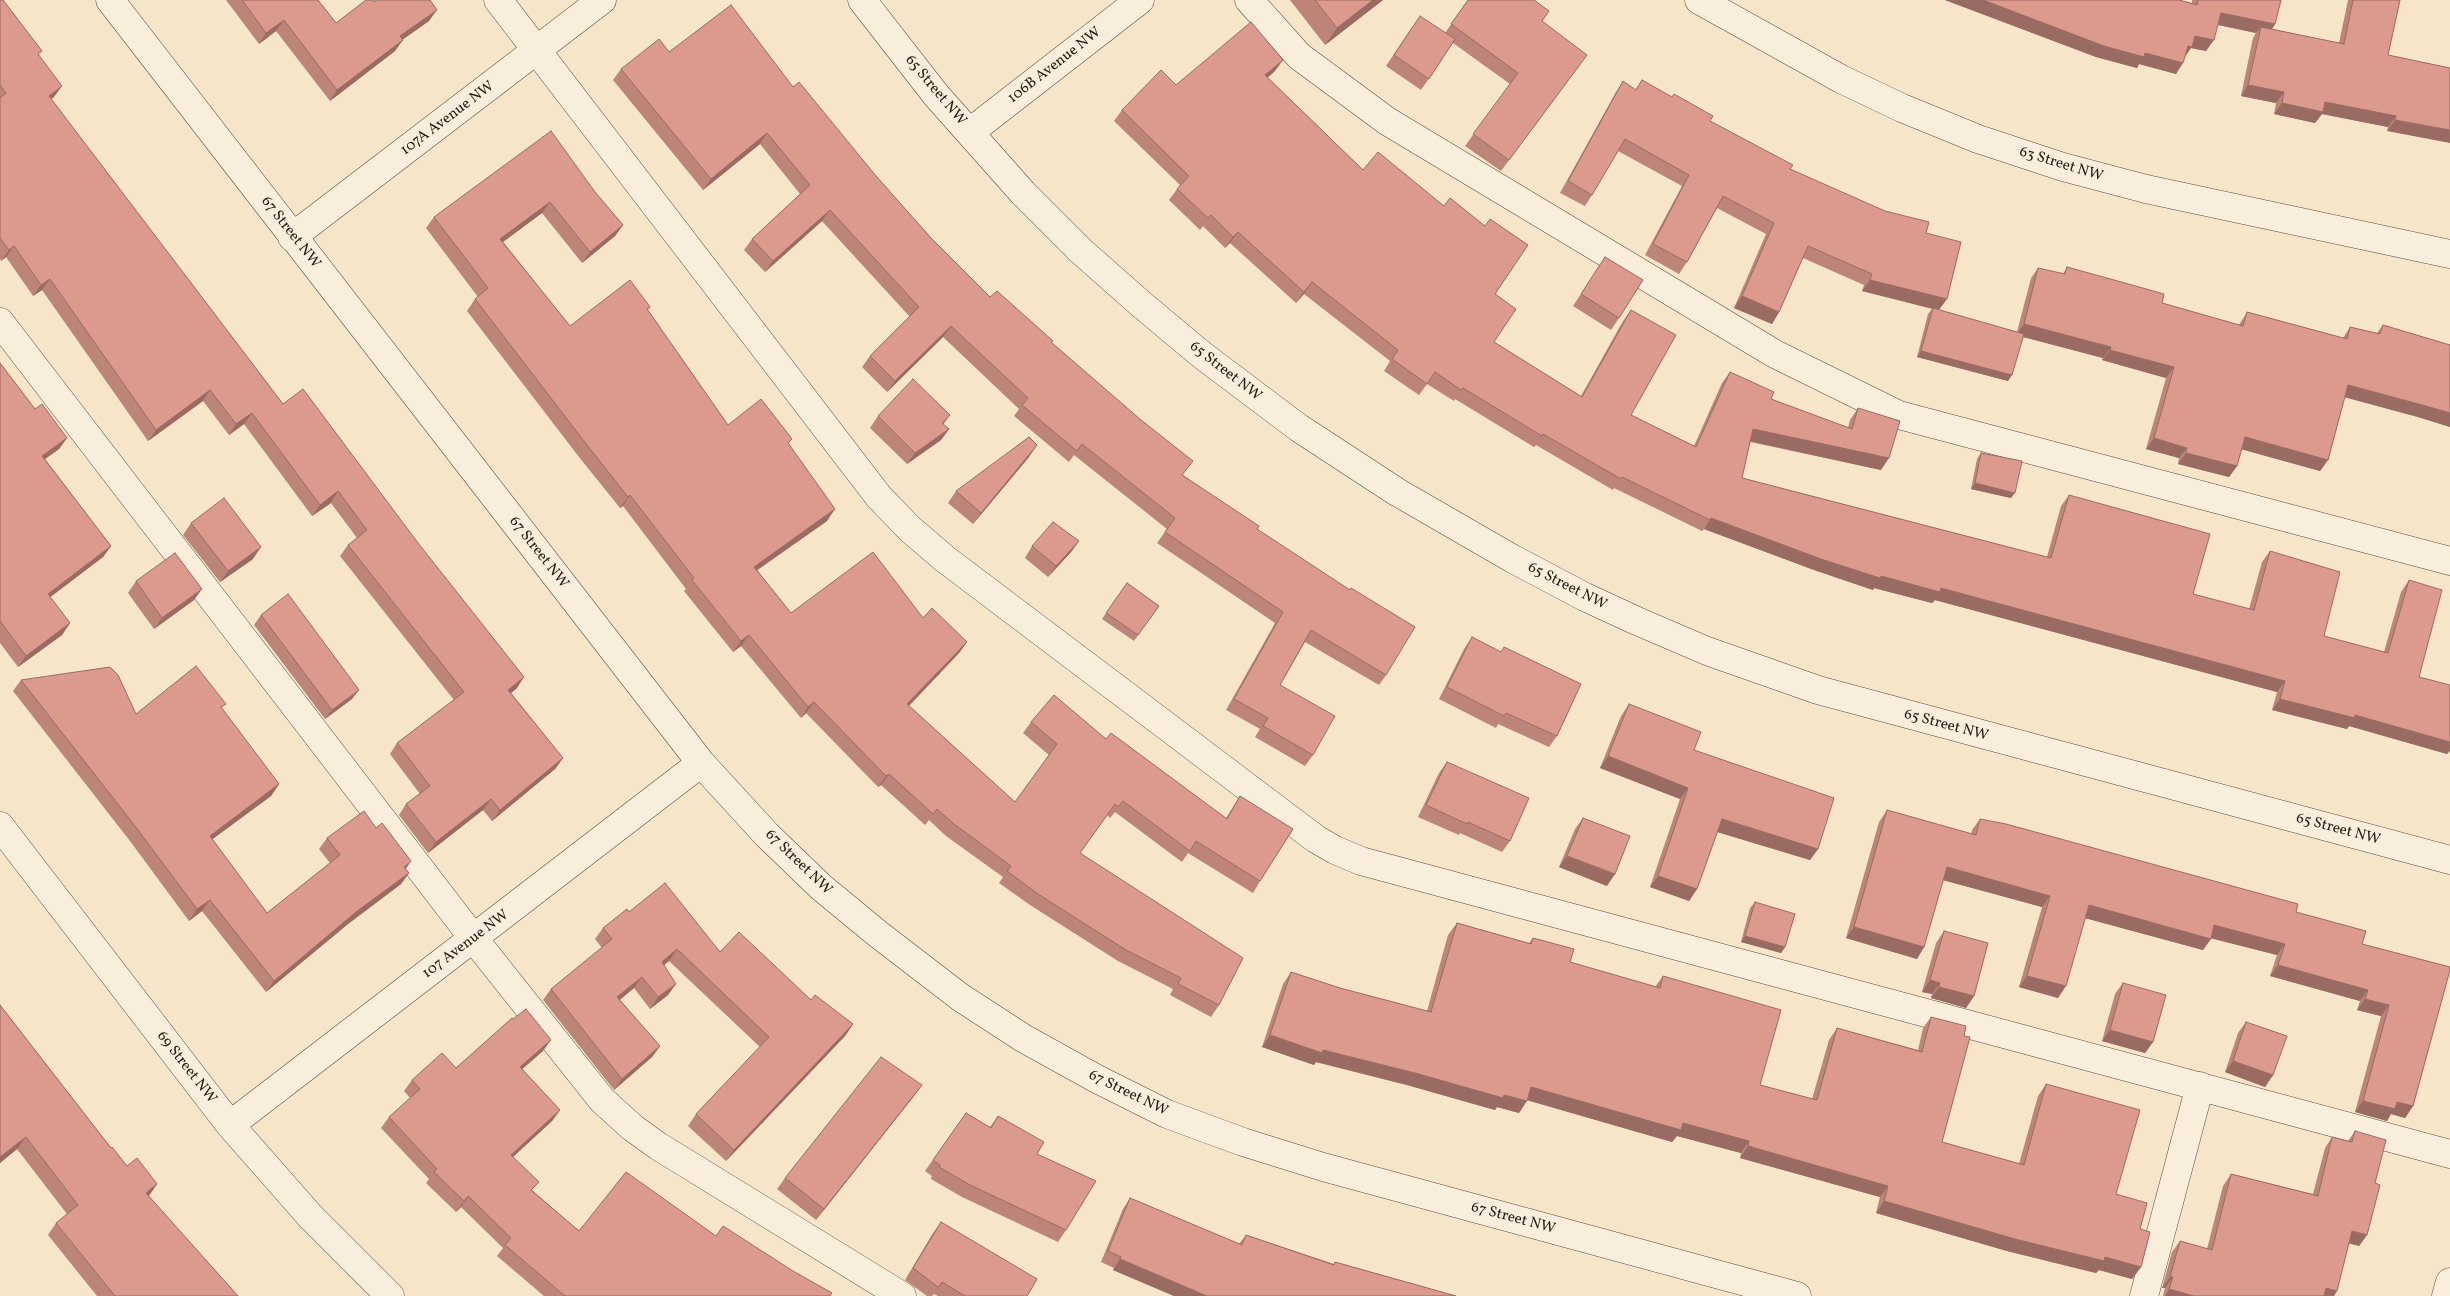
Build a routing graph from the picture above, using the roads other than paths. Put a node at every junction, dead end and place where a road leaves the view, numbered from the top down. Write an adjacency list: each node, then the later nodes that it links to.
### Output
1 (110, 0): 10 (street, 67 Street NW)
2 (498, 0): 8 (street)
3 (602, 0): 8 (street, 107A Avenue NW)
4 (862, 0): 9 (street, 65 Street NW)
5 (1140, 0): 9 (street, 106B Avenue NW)
6 (1249, 0): 13 (street)
7 (1699, 0): 11 (street, 63 Street NW)
8 (537, 51): 10 (street, 107A Avenue NW); 18 (street)
9 (970, 132): 16 (street, 65 Street NW)
10 (292, 237): 14 (street, 67 Street NW)
11 (2450, 254)
12 (0, 322): 17 (street)
13 (2450, 561)
14 (701, 763): 17 (street, 107 Avenue NW); 24 (street, 67 Street NW)
15 (0, 826): 19 (street, 69 Street NW)
16 (2450, 860)
17 (474, 939): 19 (street, 107 Avenue NW); 23 (street)
18 (2200, 1086): 20 (street); 25 (street)
19 (230, 1125): 22 (street, 69 Street NW)
20 (2450, 1154)
21 (2450, 1282): 26 (street)
22 (390, 1296)
23 (902, 1296)
24 (1797, 1296)
25 (2144, 1296)
26 (2446, 1296)

